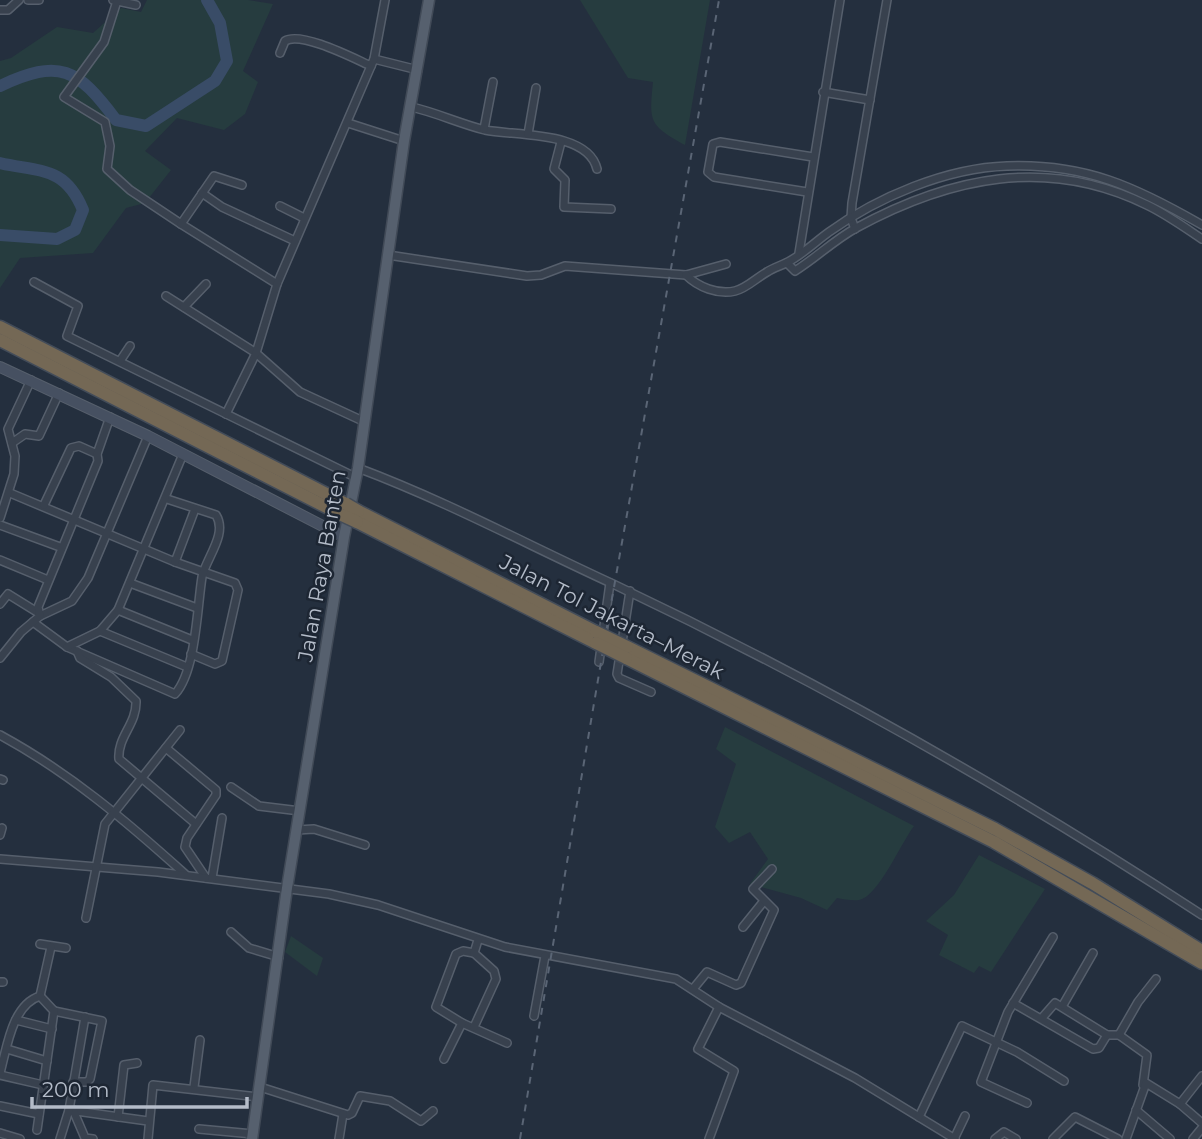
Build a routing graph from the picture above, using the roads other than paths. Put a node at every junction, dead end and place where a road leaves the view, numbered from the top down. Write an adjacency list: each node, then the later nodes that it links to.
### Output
1 (19, 0): 10 (street)
2 (28, 0): 3 (street)
3 (39, 0)
4 (385, 0): 12 (street)
5 (429, 0): 13 (main road, Jalan Raya Banten)
6 (840, 0): 16 (street)
7 (887, 0): 17 (street)
8 (115, 1): 9 (street); 38 (street)
9 (136, 5)
10 (0, 10)
11 (279, 53): 12 (street)
12 (372, 62): 13 (street); 19 (street)
13 (418, 70): 18 (main road, Jalan Raya Banten)
14 (493, 82): 20 (street)
15 (536, 88): 21 (street)
16 (823, 92): 17 (street); 24 (street)
17 (870, 100): 37 (street)
18 (412, 107): 20 (street); 22 (main road, Jalan Raya Banten)
19 (348, 123): 22 (street); 36 (street)
20 (484, 129): 21 (street)
21 (528, 134): 23 (street)
22 (404, 141): 45 (main road, Jalan Raya Banten)
23 (561, 142): 25 (street); 34 (street)
24 (813, 157): 30 (street); 30 (street)
25 (597, 169)
26 (1075, 171): 27 (street); 29 (street); 37 (street)
27 (1073, 182): 32 (street); 41 (street)
28 (242, 186): 31 (street)
29 (1139, 190): 32 (street); 35 (street)
30 (807, 192): 44 (street)
31 (202, 193): 38 (street); 43 (street)
32 (1136, 200): 39 (street)
33 (281, 206): 36 (street)
34 (611, 209)
35 (1184, 215): 39 (street); 40 (street)
36 (304, 218): 43 (street)
37 (851, 218): 41 (street); 44 (street)
38 (181, 225): 51 (street)
39 (1180, 225): 42 (street)
40 (1202, 225)
41 (855, 229): 46 (street)
42 (1202, 239)
43 (295, 241): 51 (street)
44 (799, 253): 46 (street)
45 (388, 255): 48 (street); 64 (main road, Jalan Raya Banten)
46 (788, 263): 48 (street)
47 (726, 264): 48 (street)
48 (687, 275)
49 (34, 282): 58 (street)
50 (206, 284): 53 (street)
51 (277, 284): 57 (street)
52 (166, 296): 53 (street)
53 (184, 307): 57 (street)
54 (0, 327): 76 (highway, Jalan Tol Jakarta–Merak)
55 (0, 340): 76 (highway, Jalan Tol Jakarta–Merak)
56 (130, 346): 58 (street)
57 (256, 353): 62 (street); 64 (street)
58 (120, 361): 62 (street)
59 (1, 370): 60 (street)
60 (31, 380): 61 (street); 66 (street)
61 (59, 393): 63 (street); 68 (street)
62 (226, 414): 71 (street)
63 (110, 417): 67 (street); 69 (street)
64 (365, 422): 71 (main road, Jalan Raya Banten)
65 (0, 425): 66 (street)
66 (8, 429): 68 (street)
67 (148, 436): 70 (street); 80 (street)
68 (12, 443): 72 (street)
69 (97, 454): 74 (street); 77 (street)
70 (183, 454): 73 (street); 81 (street)
71 (357, 473): 81 (main road, Jalan Raya Banten); 89 (street)
72 (10, 493): 74 (street); 78 (street)
73 (167, 499): 75 (street); 83 (street)
74 (44, 505): 77 (street)
75 (195, 509): 85 (street); 86 (street)
76 (344, 510): 102 (highway, Jalan Tol Jakarta–Merak, bridge)
77 (74, 517): 80 (street); 82 (street)
78 (0, 518)
79 (0, 525): 82 (street)
80 (108, 534): 83 (street); 96 (street)
81 (344, 537): 113 (main road, Jalan Raya Banten)
82 (60, 547): 87 (street)
83 (144, 549): 85 (street); 88 (street)
84 (0, 560): 87 (street)
85 (175, 562): 86 (street)
86 (203, 573): 94 (street); 103 (street)
87 (48, 580): 96 (street)
88 (131, 583): 94 (street); 95 (street)
89 (610, 583): 91 (street); 105 (street)
90 (0, 588): 92 (street)
91 (630, 591): 107 (street); 126 (street)
92 (8, 594): 93 (street); 96 (street)
93 (0, 604)
94 (197, 608): 99 (street)
95 (118, 610): 98 (street); 99 (street)
96 (39, 614): 97 (street)
97 (33, 622): 100 (street); 104 (street)
98 (100, 631): 100 (street); 106 (street)
99 (192, 640): 103 (street)
100 (67, 647): 101 (street)
101 (77, 651): 106 (street); 111 (street)
102 (627, 653): 135 (highway, Jalan Tol Jakarta–Merak); 140 (highway, Jalan Tol Jakarta–Merak)
103 (191, 654): 106 (street)
104 (0, 658)
105 (599, 662)
106 (187, 667)
107 (650, 692)
108 (180, 730): 110 (street)
109 (0, 735): 114 (street)
110 (166, 748): 111 (street); 116 (street)
111 (141, 777): 114 (street); 116 (street)
112 (231, 787): 113 (street)
113 (300, 811): 117 (main road, Jalan Raya Banten)
114 (116, 812): 120 (street); 122 (street)
115 (222, 818): 123 (street)
116 (196, 824): 123 (street)
117 (297, 830): 118 (street); 124 (main road, Jalan Raya Banten)
118 (365, 845)
119 (0, 859): 120 (street)
120 (96, 867): 122 (street); 127 (street)
121 (772, 869): 125 (street)
122 (185, 875): 123 (street)
123 (209, 878): 124 (street)
124 (287, 888): 131 (street); 139 (main road, Jalan Raya Banten)
125 (764, 901): 128 (street); 142 (street)
126 (1202, 915)
127 (86, 918)
128 (743, 927)
129 (230, 932): 139 (street)
130 (1053, 937): 144 (street)
131 (478, 940): 136 (street); 138 (street)
132 (40, 944): 133 (street)
133 (51, 947): 134 (street); 143 (street)
134 (66, 948)
135 (1202, 951)
136 (474, 953): 152 (street); 153 (street)
137 (1093, 953): 145 (street)
138 (545, 956): 142 (street); 148 (street)
139 (279, 957): 171 (main road, Jalan Raya Banten)
140 (1202, 963)
141 (1156, 979): 156 (street)
142 (693, 989): 146 (street)
143 (40, 996): 147 (street); 151 (street)
144 (1013, 1003): 150 (street); 158 (street)
145 (1063, 1005): 150 (street); 155 (street)
146 (719, 1007): 182 (street); 194 (street)
147 (54, 1011): 149 (street); 154 (street)
148 (534, 1016)
149 (85, 1017): 167 (street); 167 (street)
150 (1041, 1019): 155 (street)
151 (16, 1020): 154 (street); 160 (street)
152 (461, 1023): 153 (street); 161 (street)
153 (474, 1027): 159 (street)
154 (52, 1029): 162 (street)
155 (1107, 1035): 156 (street)
156 (1119, 1035): 169 (street)
157 (200, 1040): 170 (street)
158 (997, 1042): 166 (street); 172 (street); 182 (street)
159 (507, 1043)
160 (7, 1049): 162 (street); 164 (street)
161 (444, 1059)
162 (47, 1061): 168 (street)
163 (137, 1063): 181 (street)
164 (0, 1074): 168 (street)
165 (1202, 1076): 173 (street)
166 (1064, 1081)
167 (74, 1082): 175 (street)
168 (43, 1085): 178 (street)
169 (1143, 1085): 173 (street); 177 (street)
170 (194, 1087): 171 (street); 183 (street)
171 (259, 1092): 179 (street); 188 (main road, Jalan Raya Banten)
172 (1027, 1103)
173 (1180, 1104): 184 (street)
174 (0, 1106): 178 (street)
175 (71, 1110): 181 (street); 190 (street); 191 (street)
176 (433, 1111): 179 (street)
177 (1136, 1111): 200 (street); 201 (street)
178 (39, 1114): 186 (street)
179 (343, 1114): 193 (street)
180 (965, 1116): 195 (street)
181 (118, 1117): 183 (street)
182 (919, 1117): 195 (street)
183 (148, 1121): 192 (street)
184 (1202, 1126): 202 (street)
185 (199, 1129): 188 (street)
186 (37, 1130)
187 (0, 1133): 189 (street)
188 (253, 1136)
189 (20, 1139)
190 (60, 1139)
191 (88, 1139)
192 (148, 1139)
193 (339, 1139)
194 (709, 1139)
195 (954, 1139)
196 (995, 1139): 197 (street)
197 (1016, 1139)
198 (1054, 1139): 199 (street)
199 (1118, 1139)
200 (1125, 1139)
201 (1170, 1139)
202 (1193, 1139)

